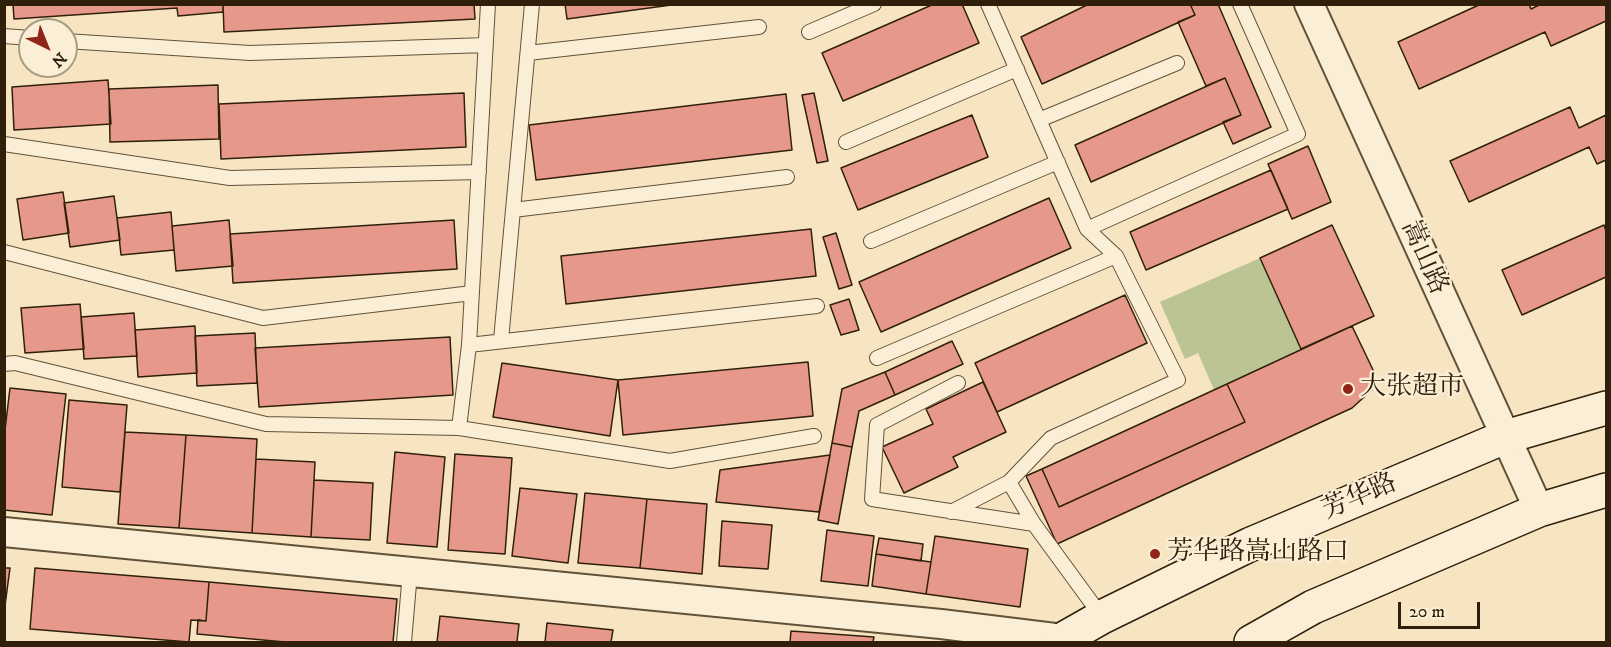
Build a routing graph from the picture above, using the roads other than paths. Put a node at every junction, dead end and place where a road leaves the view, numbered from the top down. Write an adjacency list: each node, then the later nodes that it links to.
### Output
1 (488, 4): 11 (lane)
2 (532, 4): 12 (lane)
3 (874, 4): 9 (lane)
4 (1240, 4): 22 (lane)
5 (1309, 4): 35 (street, 嵩山路)
6 (1328, 4): 35 (street, 嵩山路)
7 (990, 5): 14 (lane)
8 (759, 27): 12 (lane)
9 (809, 32)
10 (78, 42): 11 (lane)
11 (486, 45): 19 (lane)
12 (528, 53): 21 (lane)
13 (1178, 63): 15 (lane)
14 (1017, 69): 15 (lane); 16 (lane)
15 (1039, 120): 18 (lane)
16 (846, 142)
17 (4, 144): 19 (lane)
18 (1058, 162): 22 (lane); 23 (lane)
19 (479, 172): 26 (lane)
20 (787, 177): 21 (lane)
21 (513, 210): 28 (lane)
22 (1087, 229): 25 (lane)
23 (871, 241)
24 (4, 252): 26 (lane)
25 (1116, 256): 30 (lane); 37 (lane)
26 (472, 293): 29 (lane)
27 (817, 306): 28 (lane)
28 (501, 340): 29 (lane)
29 (469, 345): 34 (lane)
30 (877, 358)
31 (4, 363): 34 (lane)
32 (958, 383): 40 (lane)
33 (1606, 408): 35 (main road, 芳华路)
34 (459, 428): 36 (lane)
35 (1514, 434): 39 (street, 嵩山路); 44 (main road, 芳华路)
36 (814, 436)
37 (1009, 482): 40 (lane); 41 (lane)
38 (1606, 490): 39 (main road)
39 (1546, 508): 47 (main road)
40 (951, 512): 41 (lane)
41 (1034, 524): 44 (lane)
42 (4, 532): 43 (street)
43 (410, 572): 45 (street); 46 (lane)
44 (1102, 617): 45 (main road, 芳华路)
45 (1061, 641)
46 (404, 642)
47 (1251, 642)

